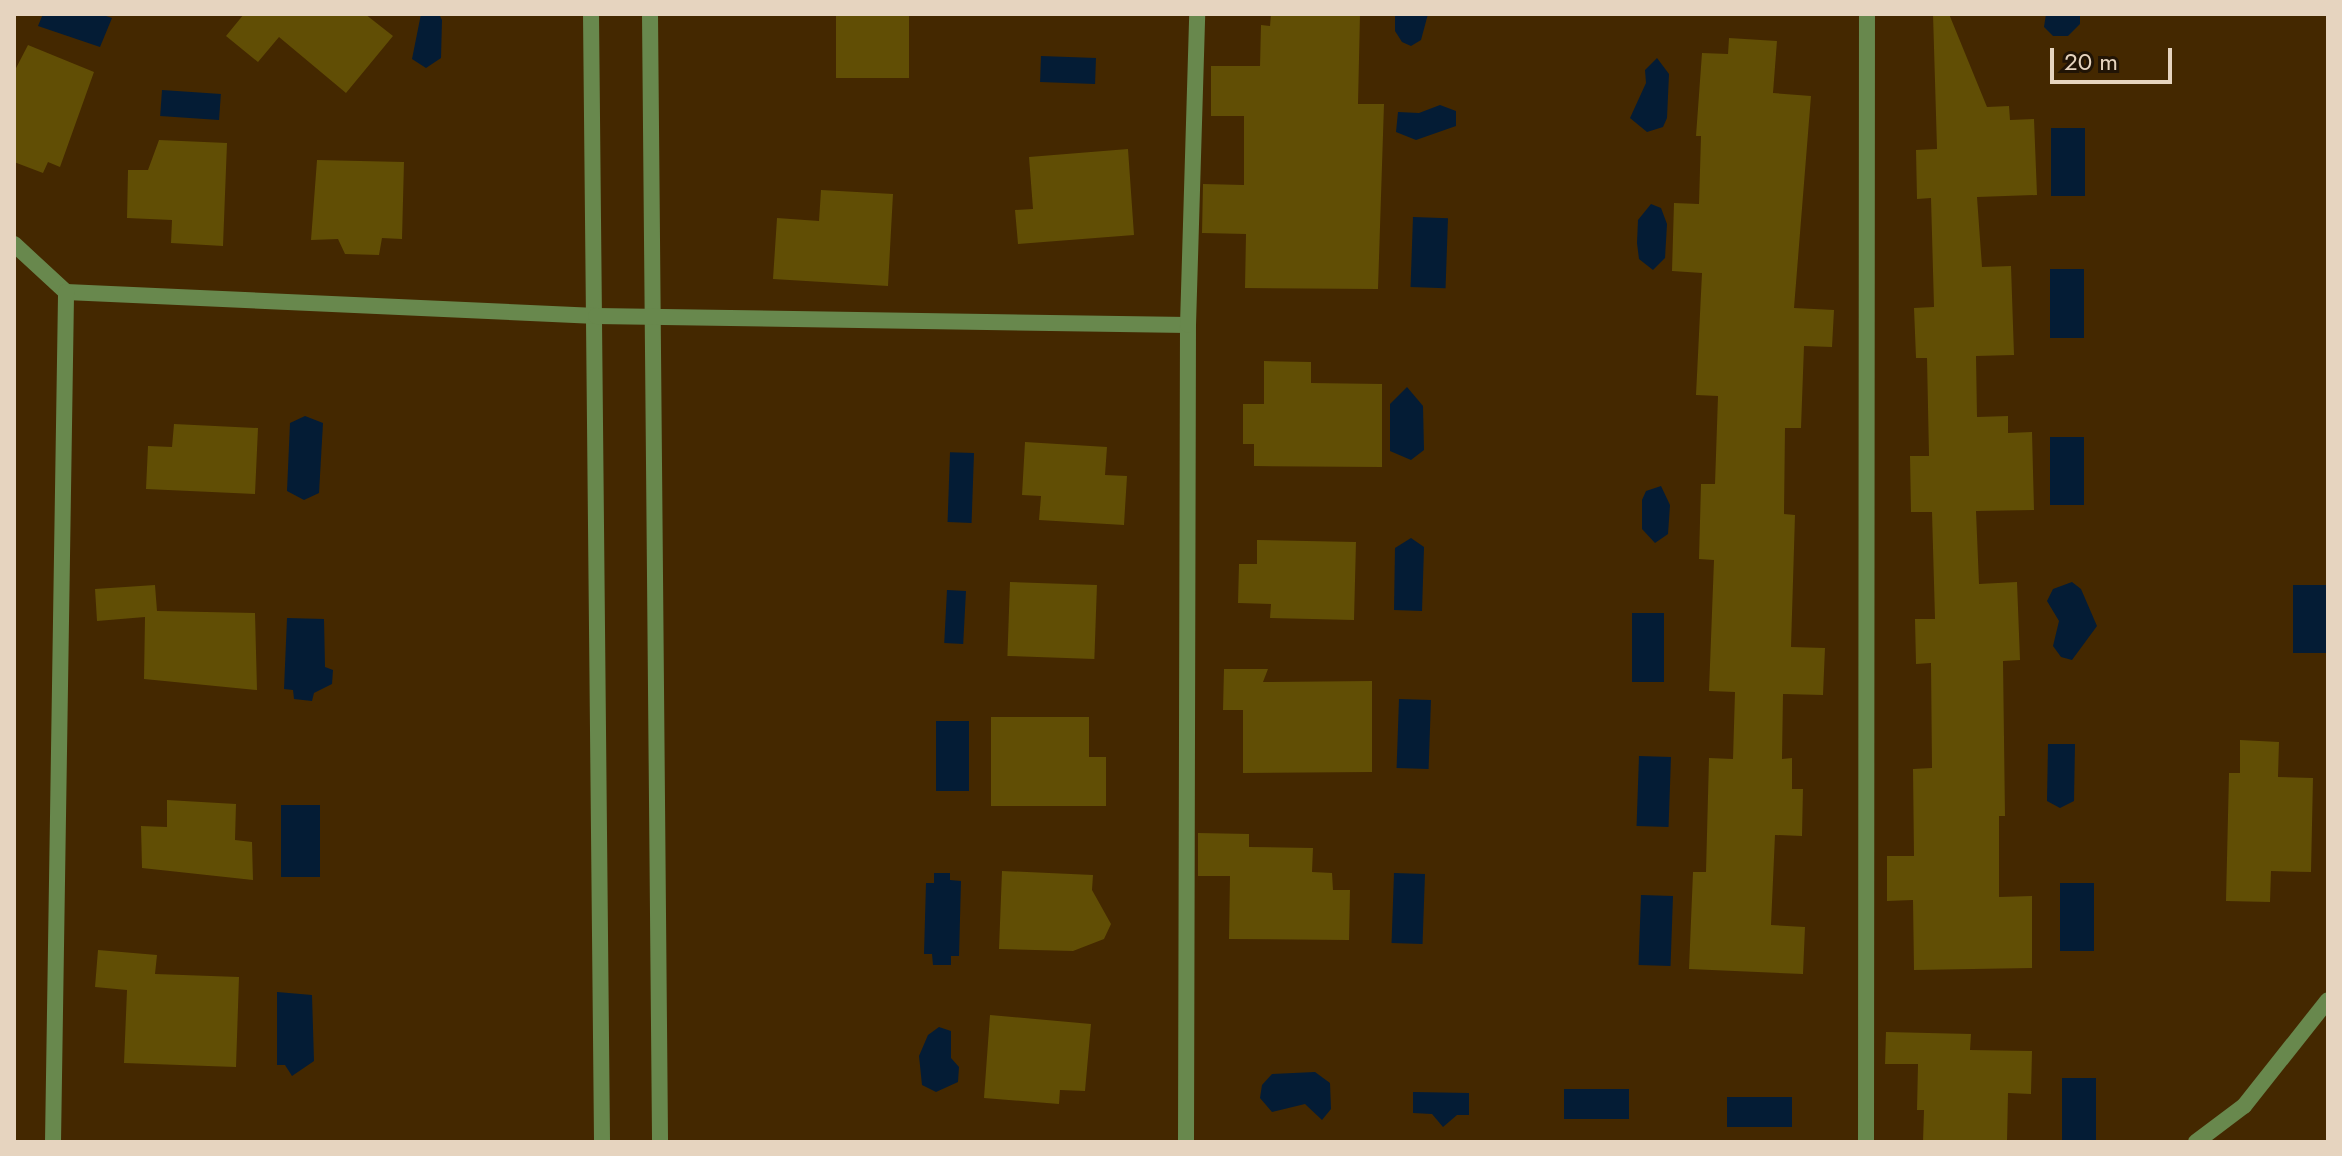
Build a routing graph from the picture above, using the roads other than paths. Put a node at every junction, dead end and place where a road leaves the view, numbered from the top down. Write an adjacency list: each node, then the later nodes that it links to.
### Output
1 (591, 14): 7 (street)
2 (650, 14): 8 (street)
3 (1197, 14): 9 (street)
4 (1867, 14): 15 (street)
5 (14, 244): 6 (street)
6 (66, 292): 7 (street); 11 (street)
7 (596, 316): 8 (street); 12 (street)
8 (650, 316): 9 (street); 13 (street)
9 (1188, 325): 14 (street)
10 (2328, 1000): 16 (street)
11 (53, 1142)
12 (602, 1142)
13 (660, 1142)
14 (1186, 1142)
15 (1866, 1142)
16 (2196, 1142)

